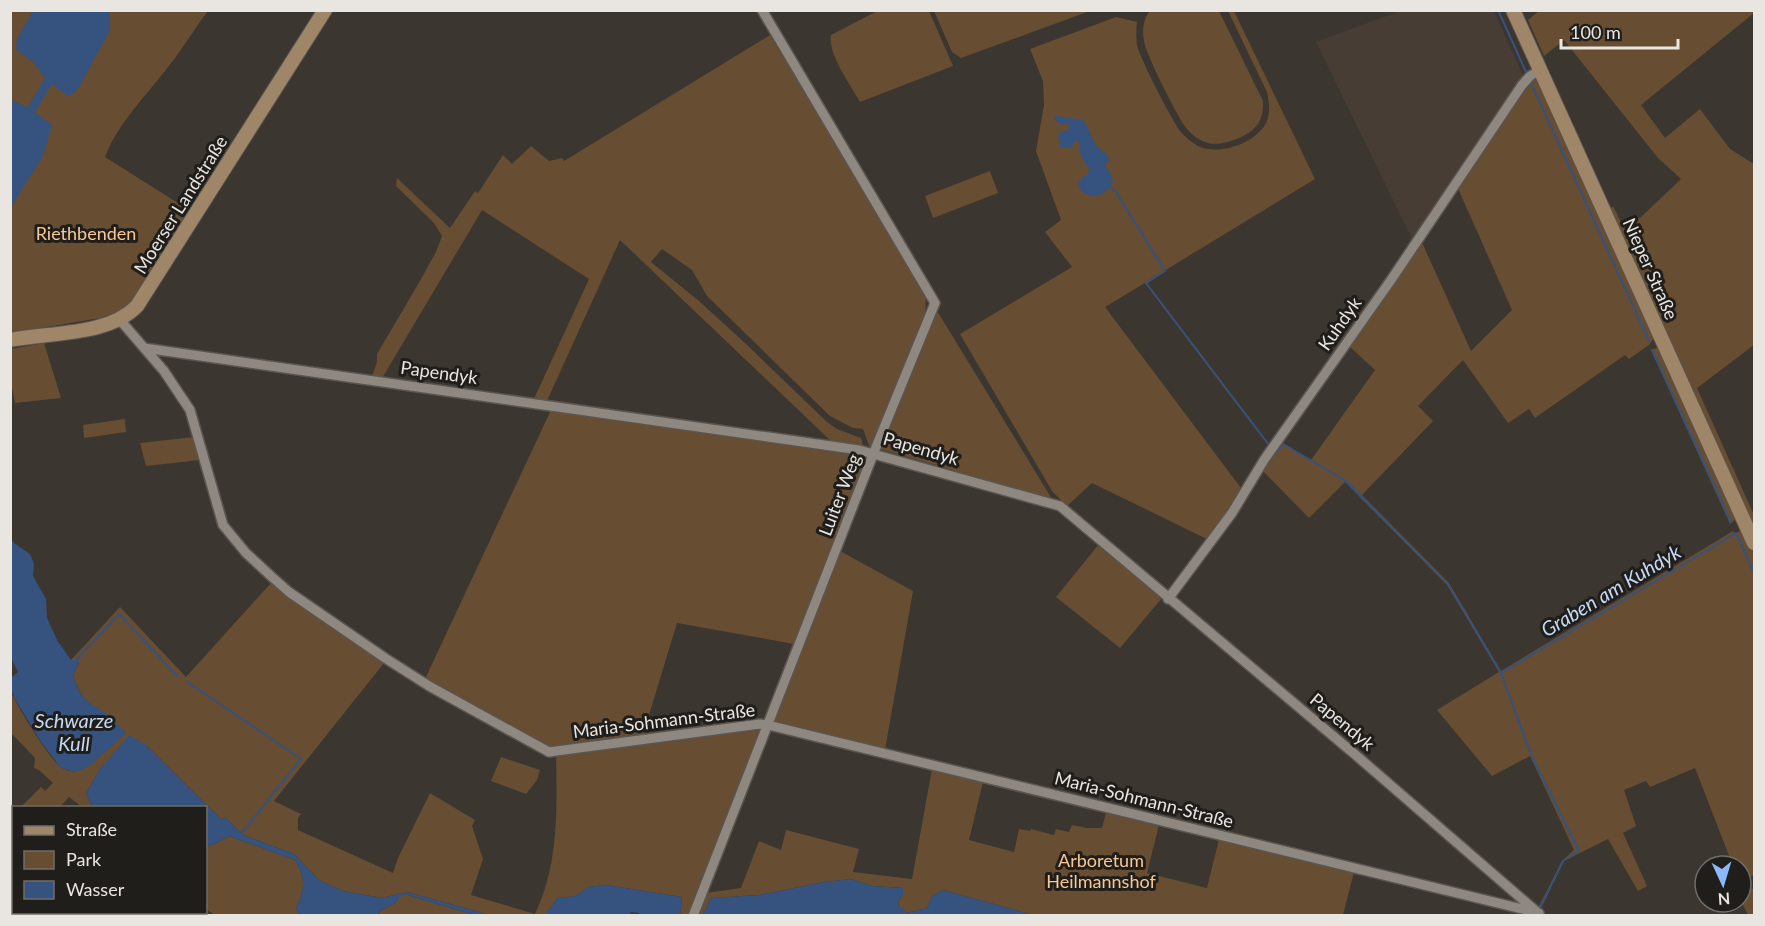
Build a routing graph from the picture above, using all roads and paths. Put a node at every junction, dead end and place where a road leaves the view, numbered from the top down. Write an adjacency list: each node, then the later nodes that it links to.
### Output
1 (325, 10): 5 (main road, Moerser Landstraße)
2 (762, 10): 8 (street, Luiter Weg)
3 (1513, 10): 4 (main road, Nieper Straße)
4 (1540, 70): 9 (main road, Nieper Straße); 10 (street, Kuhdyk)
5 (120, 320): 6 (main road, Moerser Landstraße); 7 (street, Maria-Sohmann-Straße)
6 (10, 340)
7 (144, 348): 8 (street, Papendyk); 11 (street, Maria-Sohmann-Straße)
8 (874, 452): 10 (street, Papendyk); 11 (street, Luiter Weg)
9 (1755, 543)
10 (1168, 599): 12 (street, Papendyk)
11 (768, 725): 12 (street, Maria-Sohmann-Straße); 13 (street, Luiter Weg)
12 (1540, 914)
13 (693, 915)

